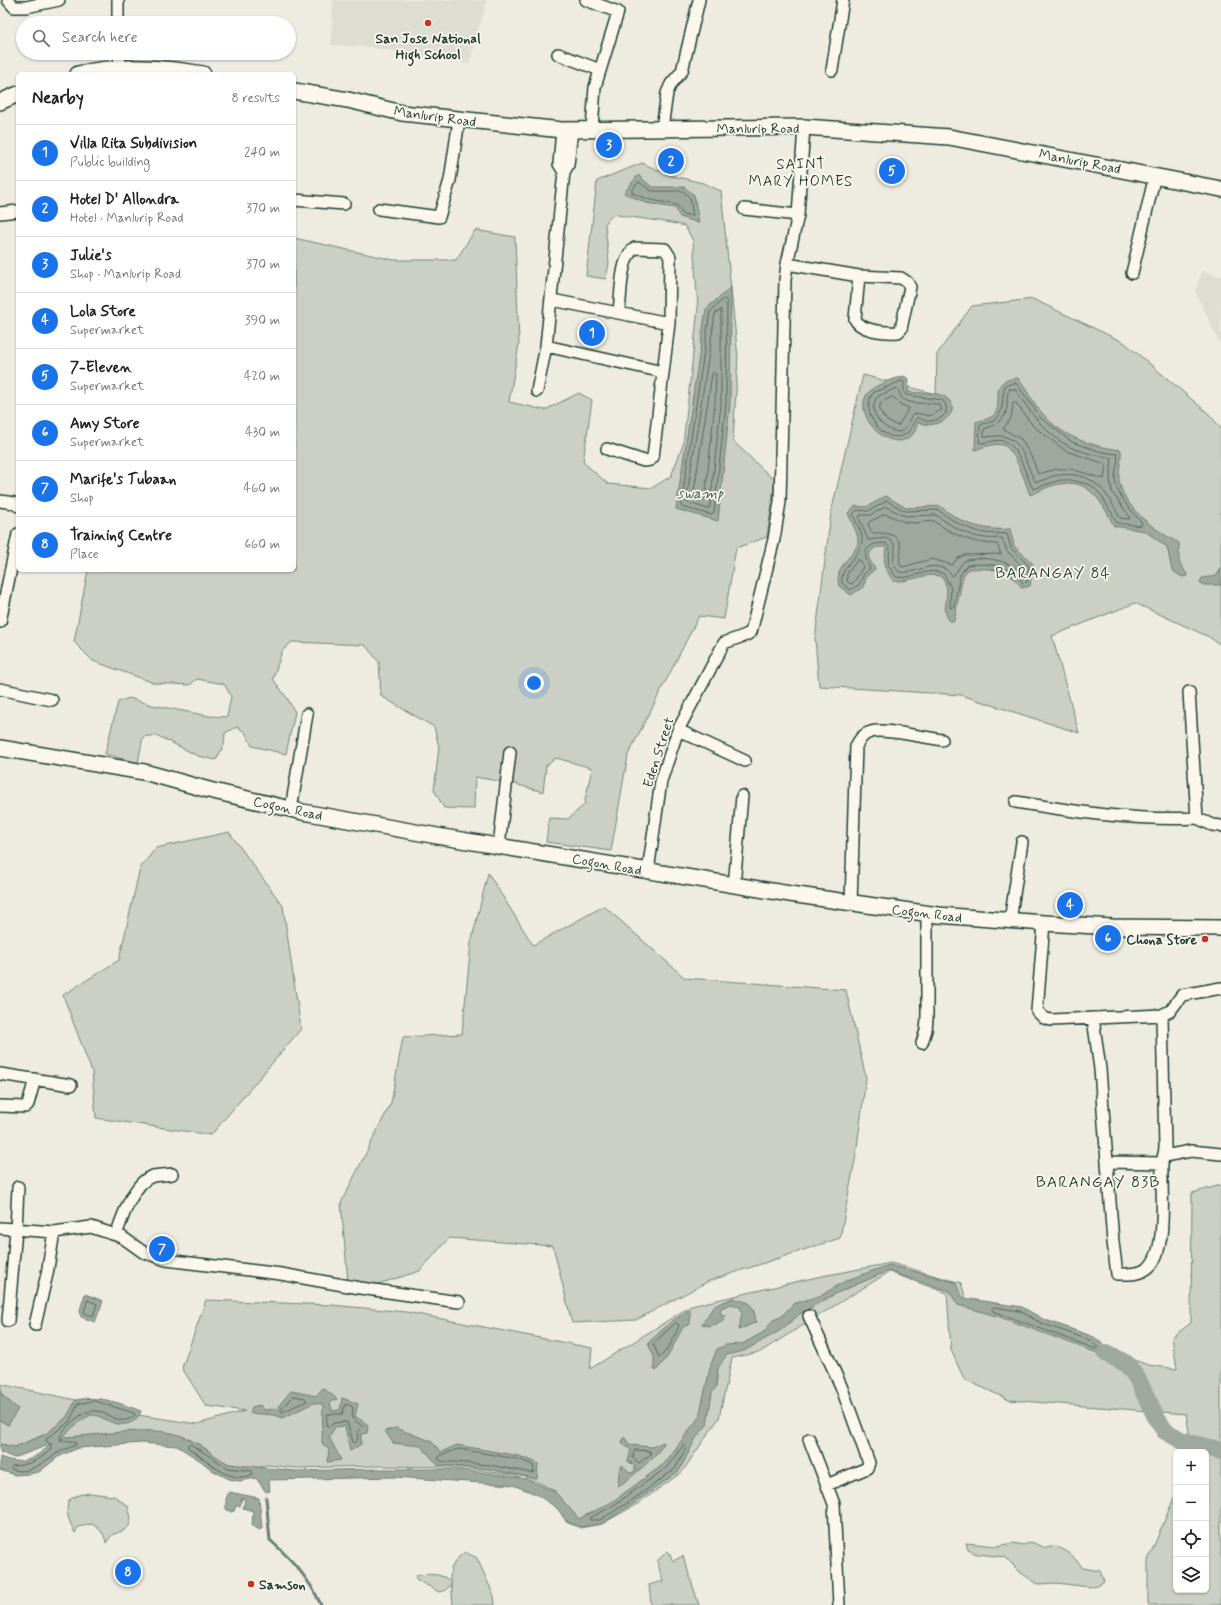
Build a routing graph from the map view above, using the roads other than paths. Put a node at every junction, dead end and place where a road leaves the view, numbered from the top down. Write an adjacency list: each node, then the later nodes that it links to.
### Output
1 (8, 0): 2 (street)
2 (60, 0)
3 (118, 0): 7 (street)
4 (586, 0): 10 (street)
5 (699, 0): 20 (street)
6 (843, 0): 11 (street)
7 (118, 16)
8 (558, 54): 10 (street)
9 (120, 60): 12 (street); 13 (street)
10 (600, 70): 21 (street)
11 (832, 70)
12 (169, 71): 14 (street)
13 (84, 72)
14 (180, 72)
15 (296, 91): 18 (street, Manlurip Road)
16 (16, 95): 17 (street)
17 (0, 102)
18 (459, 120): 22 (street, Manlurip Road); 27 (street)
19 (804, 127): 20 (street, Manlurip Road); 23 (street, Manlurip Road); 31 (street)
20 (662, 128): 21 (street, Manlurip Road)
21 (592, 129): 22 (street, Manlurip Road)
22 (567, 130): 35 (street)
23 (1155, 175): 24 (street, Manlurip Road); 33 (street)
24 (1221, 189)
25 (296, 200): 26 (street)
26 (344, 204)
27 (379, 209)
28 (744, 209): 31 (street)
29 (16, 211): 30 (street)
30 (0, 213)
31 (798, 214): 32 (street)
32 (787, 264): 34 (street); 50 (street, Eden Street)
33 (1132, 273)
34 (860, 276): 34 (street)
35 (552, 300): 36 (street); 38 (street)
36 (619, 313): 37 (street); 37 (street)
37 (669, 323): 39 (street)
38 (546, 346): 39 (street); 40 (street)
39 (663, 372): 41 (street)
40 (537, 391)
41 (607, 450)
42 (0, 501): 43 (street)
43 (16, 504)
44 (16, 544): 45 (street)
45 (0, 622)
46 (0, 690): 48 (street)
47 (1189, 692): 58 (street)
48 (52, 700)
49 (307, 714): 57 (street)
50 (678, 730): 54 (street); 62 (street, Eden Street)
51 (942, 740): 64 (street)
52 (0, 748): 57 (street, Cogon Road)
53 (510, 752): 61 (street)
54 (745, 761)
55 (742, 796): 63 (street)
56 (1016, 802): 58 (street)
57 (290, 809): 61 (street, Cogon Road)
58 (1197, 818): 59 (street)
59 (1221, 826)
60 (1022, 842): 66 (street)
61 (499, 846): 62 (street, Cogon Road)
62 (648, 872): 63 (street, Cogon Road)
63 (734, 886): 64 (street, Cogon Road)
64 (851, 903): 65 (street, Cogon Road)
65 (927, 914): 66 (street, Cogon Road); 72 (street)
66 (1010, 921): 67 (street, Cogon Road)
67 (1044, 924): 68 (street, Cogon Road); 71 (street)
68 (1221, 928)
69 (1221, 988): 70 (street)
70 (1162, 1015): 71 (street); 78 (street)
71 (1092, 1018): 79 (street)
72 (922, 1043)
73 (0, 1074): 74 (street)
74 (35, 1079): 75 (street); 76 (street)
75 (71, 1086)
76 (0, 1106)
77 (1221, 1154): 78 (street)
78 (1163, 1160): 79 (street); 79 (street)
79 (1108, 1162)
80 (172, 1174): 85 (street)
81 (18, 1187): 83 (street)
82 (0, 1228): 83 (street)
83 (16, 1230): 84 (street); 88 (street)
84 (54, 1232): 85 (street); 89 (street)
85 (116, 1235): 86 (street)
86 (459, 1302)
87 (809, 1316): 91 (street)
88 (8, 1322)
89 (35, 1325)
90 (809, 1439): 91 (street)
91 (827, 1485): 92 (street)
92 (839, 1605)

